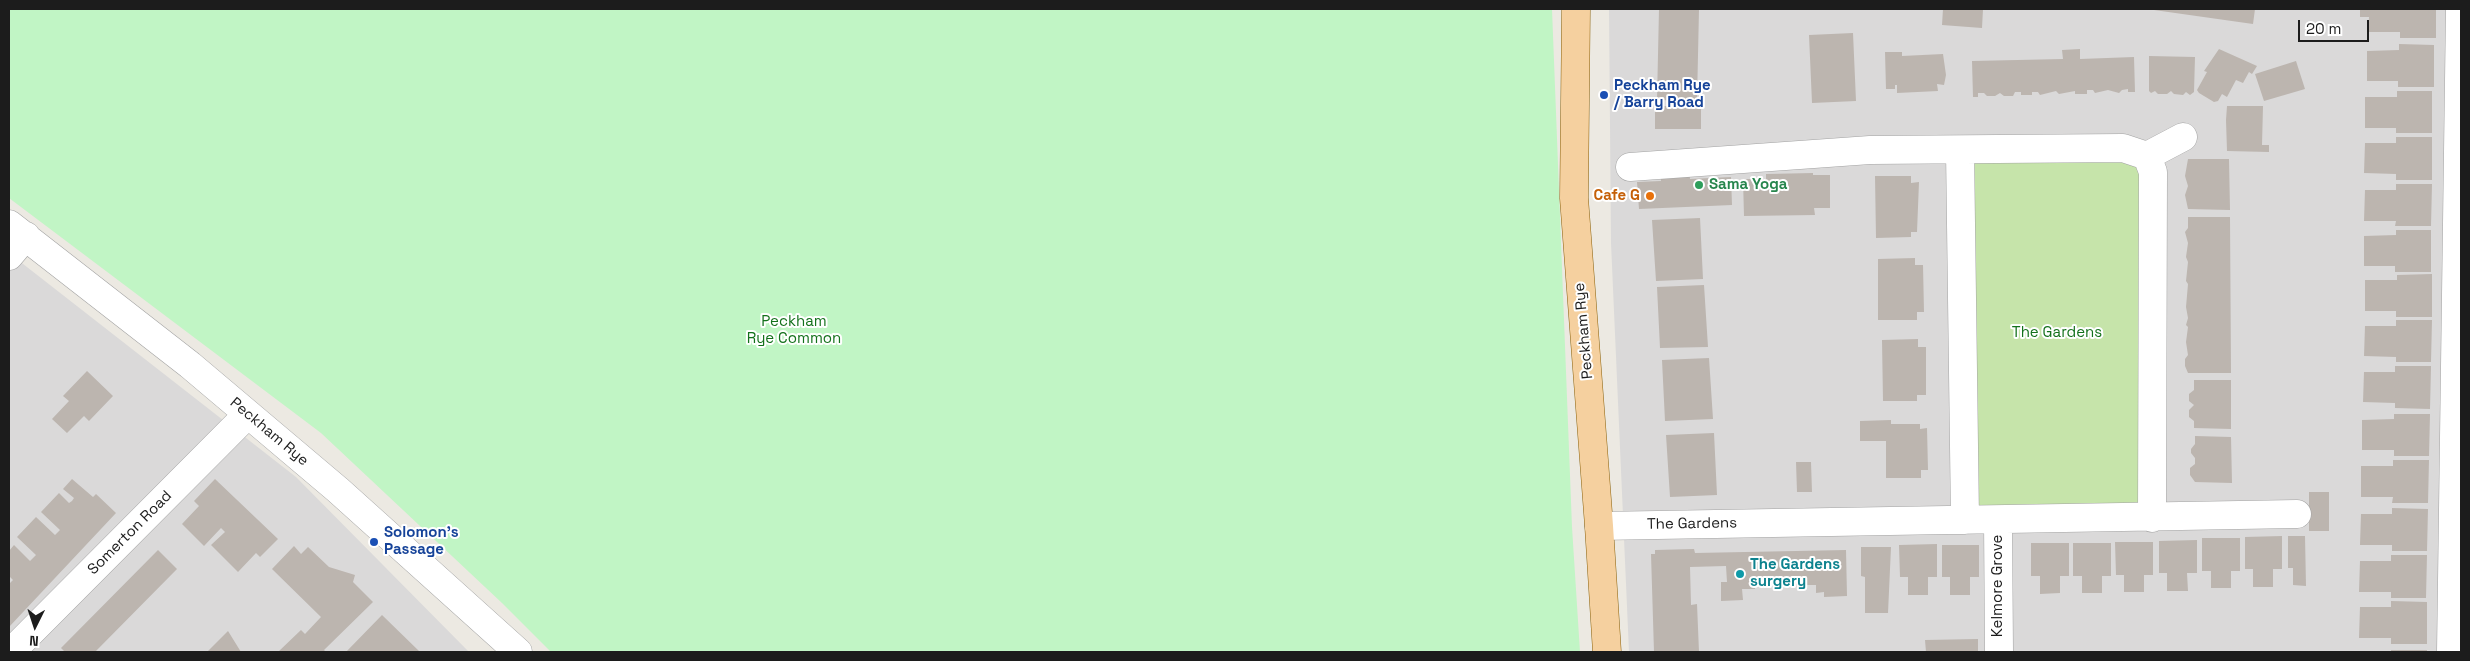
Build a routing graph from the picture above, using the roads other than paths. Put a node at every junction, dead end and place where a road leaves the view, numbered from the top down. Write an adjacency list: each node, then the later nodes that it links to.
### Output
1 (1576, 9): 13 (main road, Peckham Rye)
2 (2460, 9): 18 (street)
3 (2183, 137): 5 (street)
4 (1960, 150): 5 (street); 6 (street); 11 (street)
5 (2147, 156): 10 (street)
6 (1630, 167)
7 (14, 239): 8 (street, Peckham Rye)
8 (248, 414): 14 (street, Peckham Rye); 15 (street, Somerton Road)
9 (2297, 514): 10 (street, The Gardens)
10 (2152, 518): 12 (street, The Gardens)
11 (1965, 520): 12 (street, The Gardens); 13 (street, The Gardens)
12 (1998, 520): 17 (street, Kelmore Grove)
13 (1600, 526): 16 (main road, Peckham Rye)
14 (501, 647)
15 (11, 652)
16 (1607, 652)
17 (1999, 652)
18 (2451, 652)

